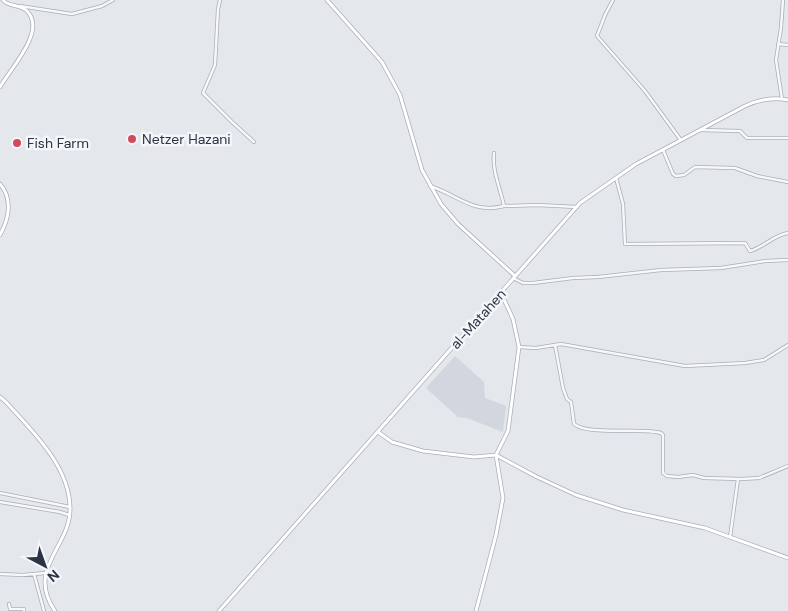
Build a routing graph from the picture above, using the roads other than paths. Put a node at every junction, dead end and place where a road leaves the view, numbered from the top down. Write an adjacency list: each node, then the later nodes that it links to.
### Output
1 (112, 0): 7 (street)
2 (220, 0): 16 (street)
3 (327, 0): 22 (street)
4 (613, 0): 15 (street)
5 (783, 0): 8 (street)
6 (2, 2): 7 (street)
7 (19, 6): 10 (street)
8 (778, 44): 9 (street); 11 (street)
9 (788, 45)
10 (0, 87)
11 (782, 99): 12 (street, al-Matahen); 13 (street, al-Matahen)
12 (788, 100)
13 (700, 130): 14 (street); 15 (street, al-Matahen)
14 (788, 138)
15 (680, 140): 17 (street, al-Matahen)
16 (254, 142)
17 (663, 150): 19 (street, al-Matahen); 20 (street)
18 (494, 152): 23 (street)
19 (616, 178): 24 (street, al-Matahen); 25 (street)
20 (788, 182)
21 (0, 184): 26 (street)
22 (430, 185): 23 (street); 28 (street)
23 (504, 206): 24 (street)
24 (577, 207): 28 (street, al-Matahen)
25 (788, 233)
26 (0, 235)
27 (788, 260): 28 (street)
28 (514, 277): 29 (street, al-Matahen)
29 (501, 293): 32 (street); 34 (street, al-Matahen)
30 (555, 345): 31 (street); 32 (street); 37 (street)
31 (788, 345)
32 (519, 347): 35 (street)
33 (0, 397): 40 (street)
34 (378, 432): 35 (street); 51 (street, al-Matahen)
35 (496, 455): 42 (street); 52 (street)
36 (788, 466): 37 (street)
37 (738, 479): 42 (street)
38 (0, 492): 40 (street)
39 (0, 502): 41 (street)
40 (70, 507): 41 (street)
41 (70, 515): 44 (street)
42 (730, 537): 43 (street)
43 (788, 558)
44 (45, 573): 46 (street); 50 (street)
45 (0, 574): 46 (street)
46 (34, 574): 49 (street)
47 (10, 604): 48 (street)
48 (24, 611)
49 (44, 611)
50 (55, 611)
51 (219, 611)
52 (476, 611)

